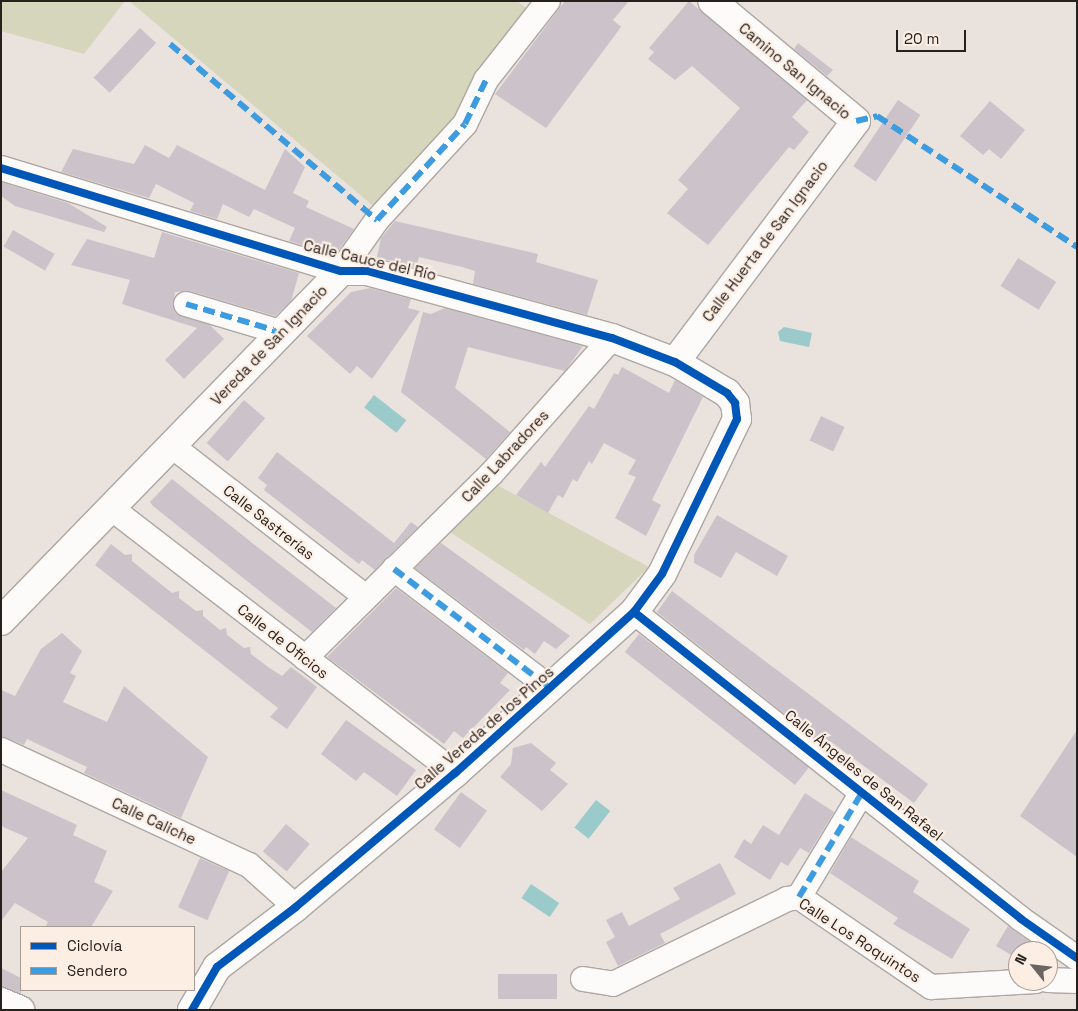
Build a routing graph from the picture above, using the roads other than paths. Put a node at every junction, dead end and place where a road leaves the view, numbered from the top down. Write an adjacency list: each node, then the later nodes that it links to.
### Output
1 (548, 1): 5 (street, Vereda de San Ignacio)
2 (712, 1): 3 (street, Camino San Ignacio)
3 (856, 122): 9 (street, Calle Huerta de San Ignacio)
4 (1, 168): 5 (street, Calle Cauce del Río)
5 (341, 271): 7 (street, Vereda de San Ignacio); 8 (street, Calle Cauce del Río)
6 (186, 304): 7 (street)
7 (279, 335): 11 (street, Vereda de San Ignacio)
8 (612, 338): 9 (street, Calle Cauce del Río); 13 (street, Calle Labradores)
9 (675, 362): 10 (street, Calle Cauce del Río)
10 (737, 419): 15 (street, Calle Vereda de los Pinos)
11 (172, 446): 12 (street, Vereda de San Ignacio); 14 (street, Calle Sastrerías)
12 (111, 508): 16 (street, Vereda de San Ignacio); 17 (street, Calle de Oficios)
13 (394, 569): 14 (street, Calle Labradores); 18 (street)
14 (366, 597): 17 (street, Calle Labradores)
15 (634, 612): 18 (street, Calle Vereda de los Pinos); 21 (street, Calle Ángeles de San Rafael)
16 (1, 622)
17 (305, 658): 20 (street, Calle de Oficios)
18 (550, 688): 20 (street, Calle Vereda de los Pinos)
19 (1, 750): 23 (street, Calle Caliche)
20 (455, 773): 23 (street, Calle Vereda de los Pinos)
21 (863, 791): 22 (street); 24 (street, Calle Ángeles de San Rafael)
22 (798, 897): 25 (street, Calle Los Roquintos); 26 (street, Calle Los Roquintos)
23 (296, 908): 29 (street, Calle Vereda de los Pinos)
24 (1069, 974)
25 (583, 980)
26 (1008, 983)
27 (1, 1002): 28 (street)
28 (20, 1010)
29 (192, 1010)

